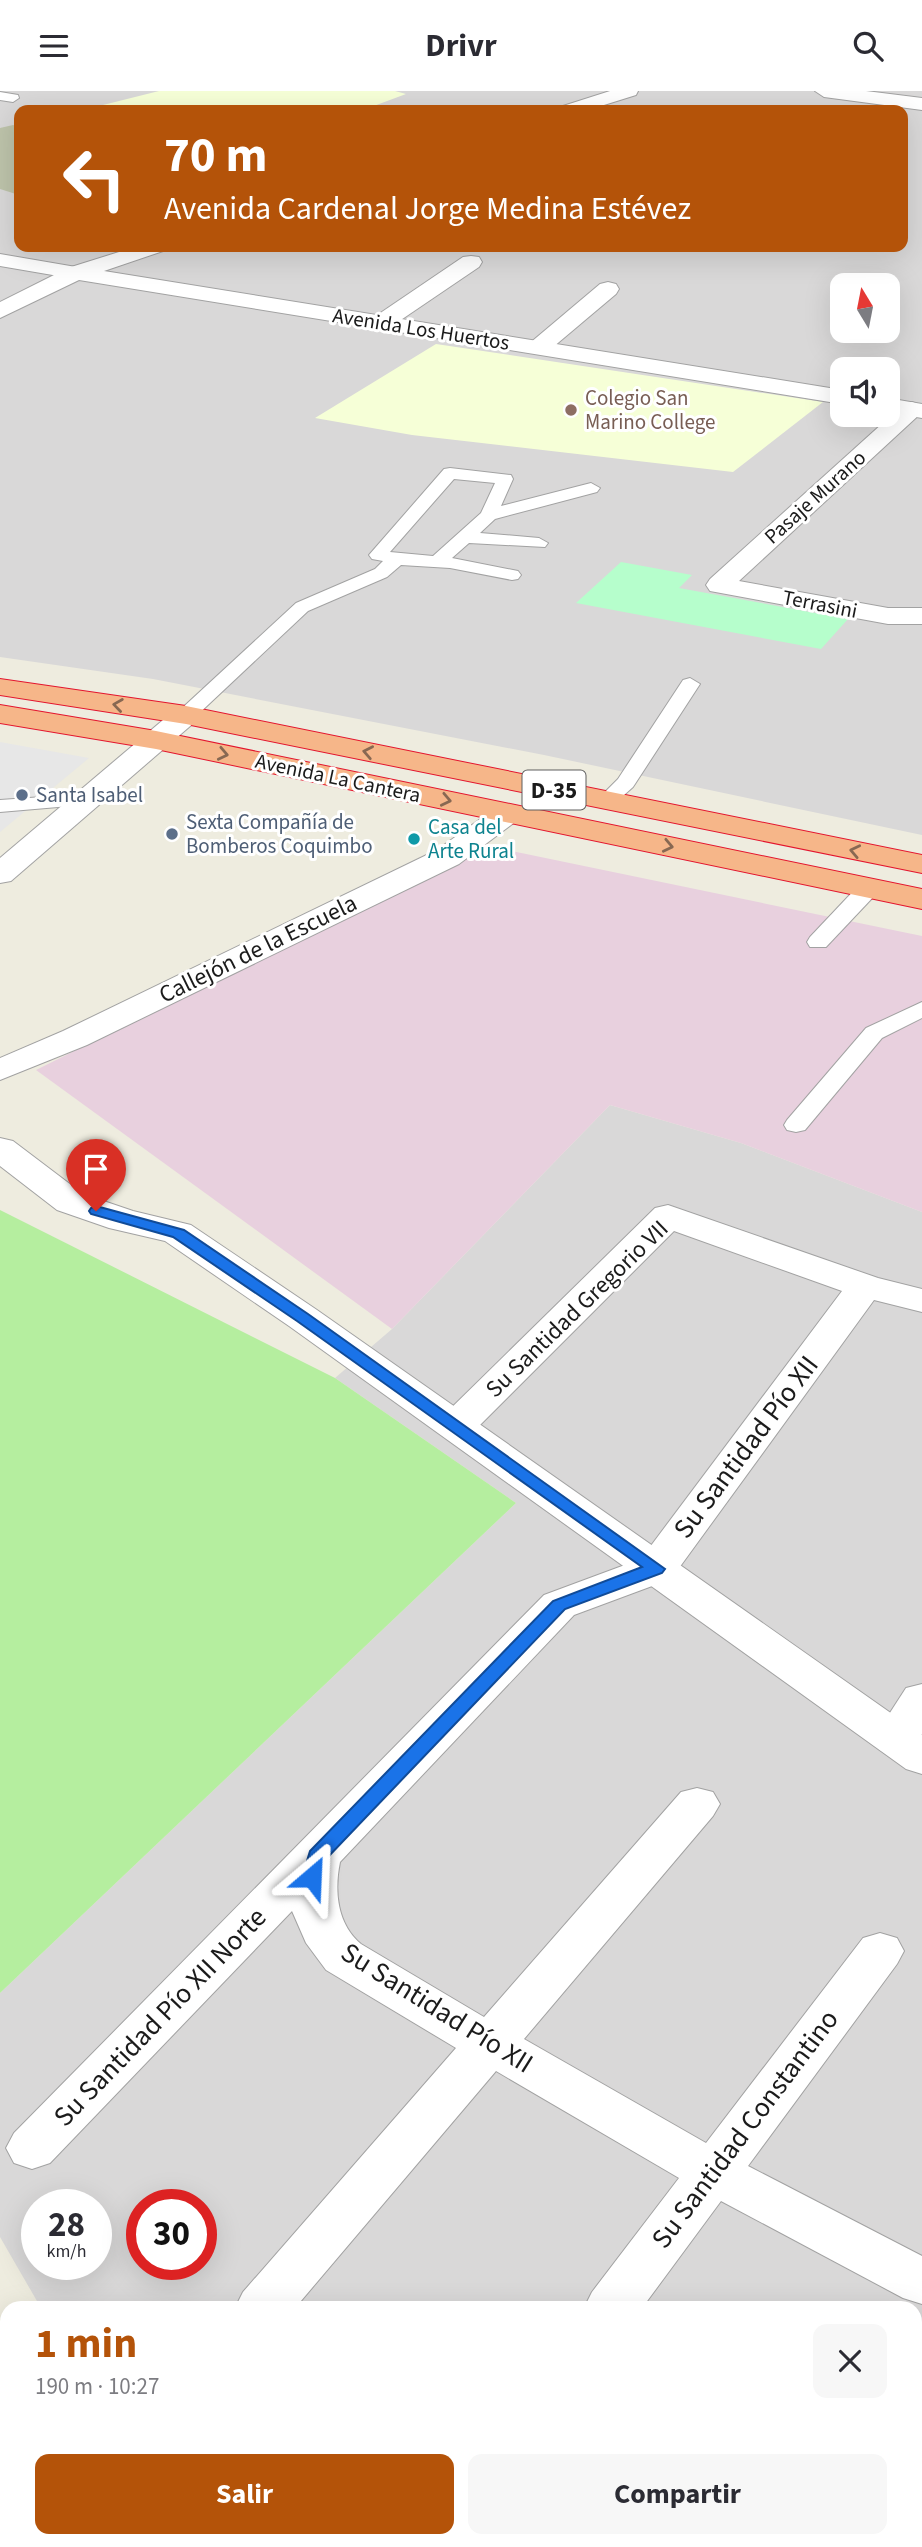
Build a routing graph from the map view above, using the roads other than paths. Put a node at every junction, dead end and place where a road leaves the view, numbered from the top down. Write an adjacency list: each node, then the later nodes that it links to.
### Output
1 (629, 91): 4 (street)
2 (824, 91): 3 (street)
3 (922, 104)
4 (586, 105)
5 (141, 252): 8 (street)
6 (0, 260): 8 (street, Avenida Los Huertos)
7 (471, 262): 11 (street)
8 (76, 273): 10 (street); 11 (street, Avenida Los Huertos)
9 (608, 289): 12 (street)
10 (0, 311)
11 (381, 323): 12 (street, Avenida Los Huertos)
12 (538, 348): 13 (street, Avenida Los Huertos)
13 (830, 395)
14 (907, 408): 22 (street, Pasaje Murano)
15 (591, 488): 16 (lane)
16 (489, 515): 17 (lane); 19 (lane)
17 (465, 537): 18 (lane); 20 (lane)
18 (539, 543)
19 (397, 559): 20 (lane); 27 (lane)
20 (436, 562): 21 (lane)
21 (512, 575)
22 (719, 585): 23 (street, Terrasini)
23 (922, 616)
24 (690, 684): 30 (lane)
25 (0, 687): 27 (highway, Avenida La Cantera / D-35, one-way to 25)
26 (0, 714): 28 (highway, Avenida La Cantera / D-35)
27 (186, 715): 28 (street); 30 (highway, Avenida La Cantera / D-35, one-way to 27)
28 (156, 740): 29 (street); 32 (highway, Avenida La Cantera / D-35, one-way to 32)
29 (86, 800): 31 (lane); 34 (street)
30 (607, 800): 33 (highway, Avenida La Cantera / D-35, one-way to 30)
31 (0, 806)
32 (508, 813): 35 (highway, Avenida La Cantera / D-35, one-way to 35); 39 (street, Callejón de la Escuela)
33 (922, 865)
34 (0, 874)
35 (869, 888): 36 (highway, Avenida La Cantera / D-35); 37 (lane)
36 (922, 899)
37 (818, 941)
38 (922, 1009): 40 (lane)
39 (0, 1070)
40 (796, 1125)
41 (0, 1149): 44 (street)
42 (865, 1286): 43 (street); 44 (street, Su Santidad Gregorio VII); 45 (street, Su Santidad Pío XII)
43 (922, 1301)
44 (456, 1426): 45 (street)
45 (656, 1569): 47 (street); 49 (street)
46 (922, 1699): 47 (street)
47 (909, 1748)
48 (697, 1804): 51 (street)
49 (317, 1856): 51 (street, Su Santidad Pío XII); 52 (street, Su Santidad Pío XII Norte)
50 (880, 1951): 53 (street, Su Santidad Constantino)
51 (491, 2044): 53 (street, Su Santidad Pío XII); 55 (street)
52 (32, 2148)
53 (713, 2172): 54 (street, Su Santidad Pío XII); 56 (street, Su Santidad Constantino)
54 (922, 2281)
55 (268, 2301)
56 (616, 2301)

